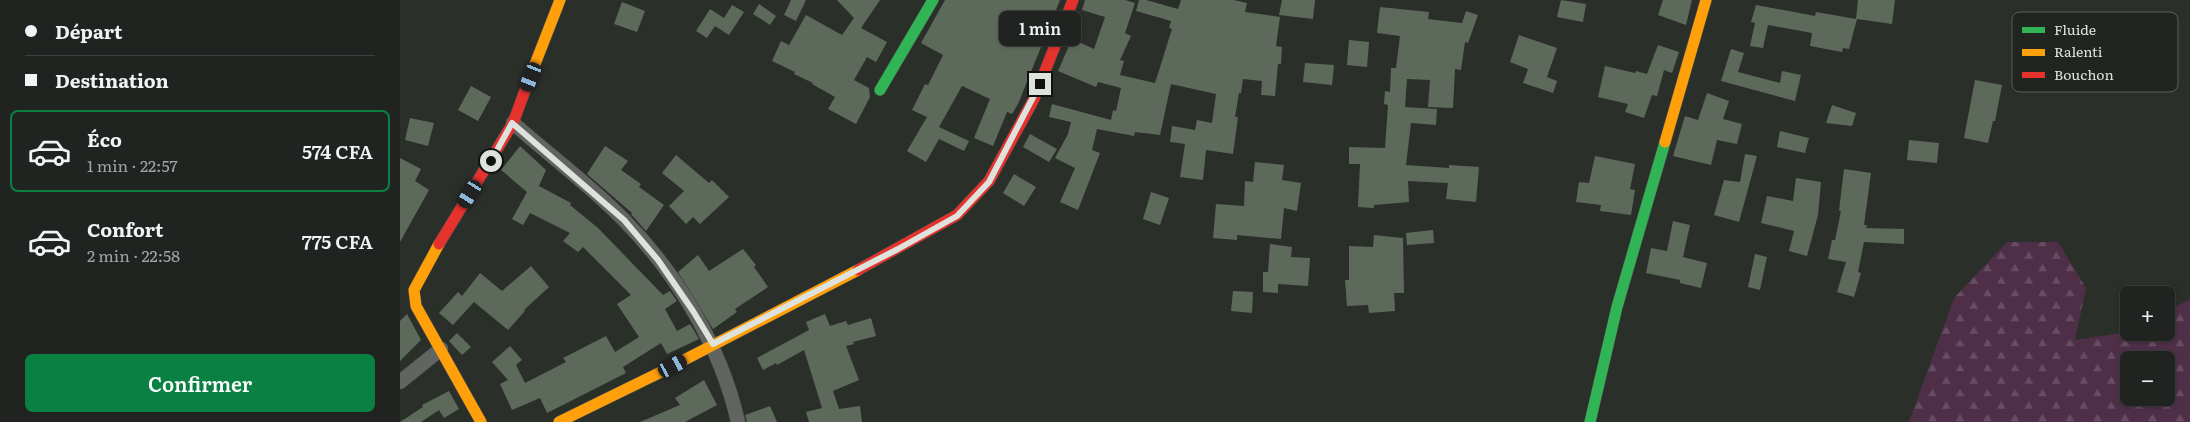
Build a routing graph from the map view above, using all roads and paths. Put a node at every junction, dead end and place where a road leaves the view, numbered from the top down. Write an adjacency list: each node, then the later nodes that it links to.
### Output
1 (560, 0): 6 (street)
2 (933, 0): 5 (street)
3 (1073, 0): 7 (street)
4 (1706, 0): 13 (street)
5 (880, 90)
6 (512, 123): 7 (street); 8 (street)
7 (713, 344): 11 (street); 12 (street)
8 (440, 349): 9 (street); 10 (street)
9 (400, 382)
10 (481, 422)
11 (559, 422)
12 (738, 422)
13 (1590, 422)

